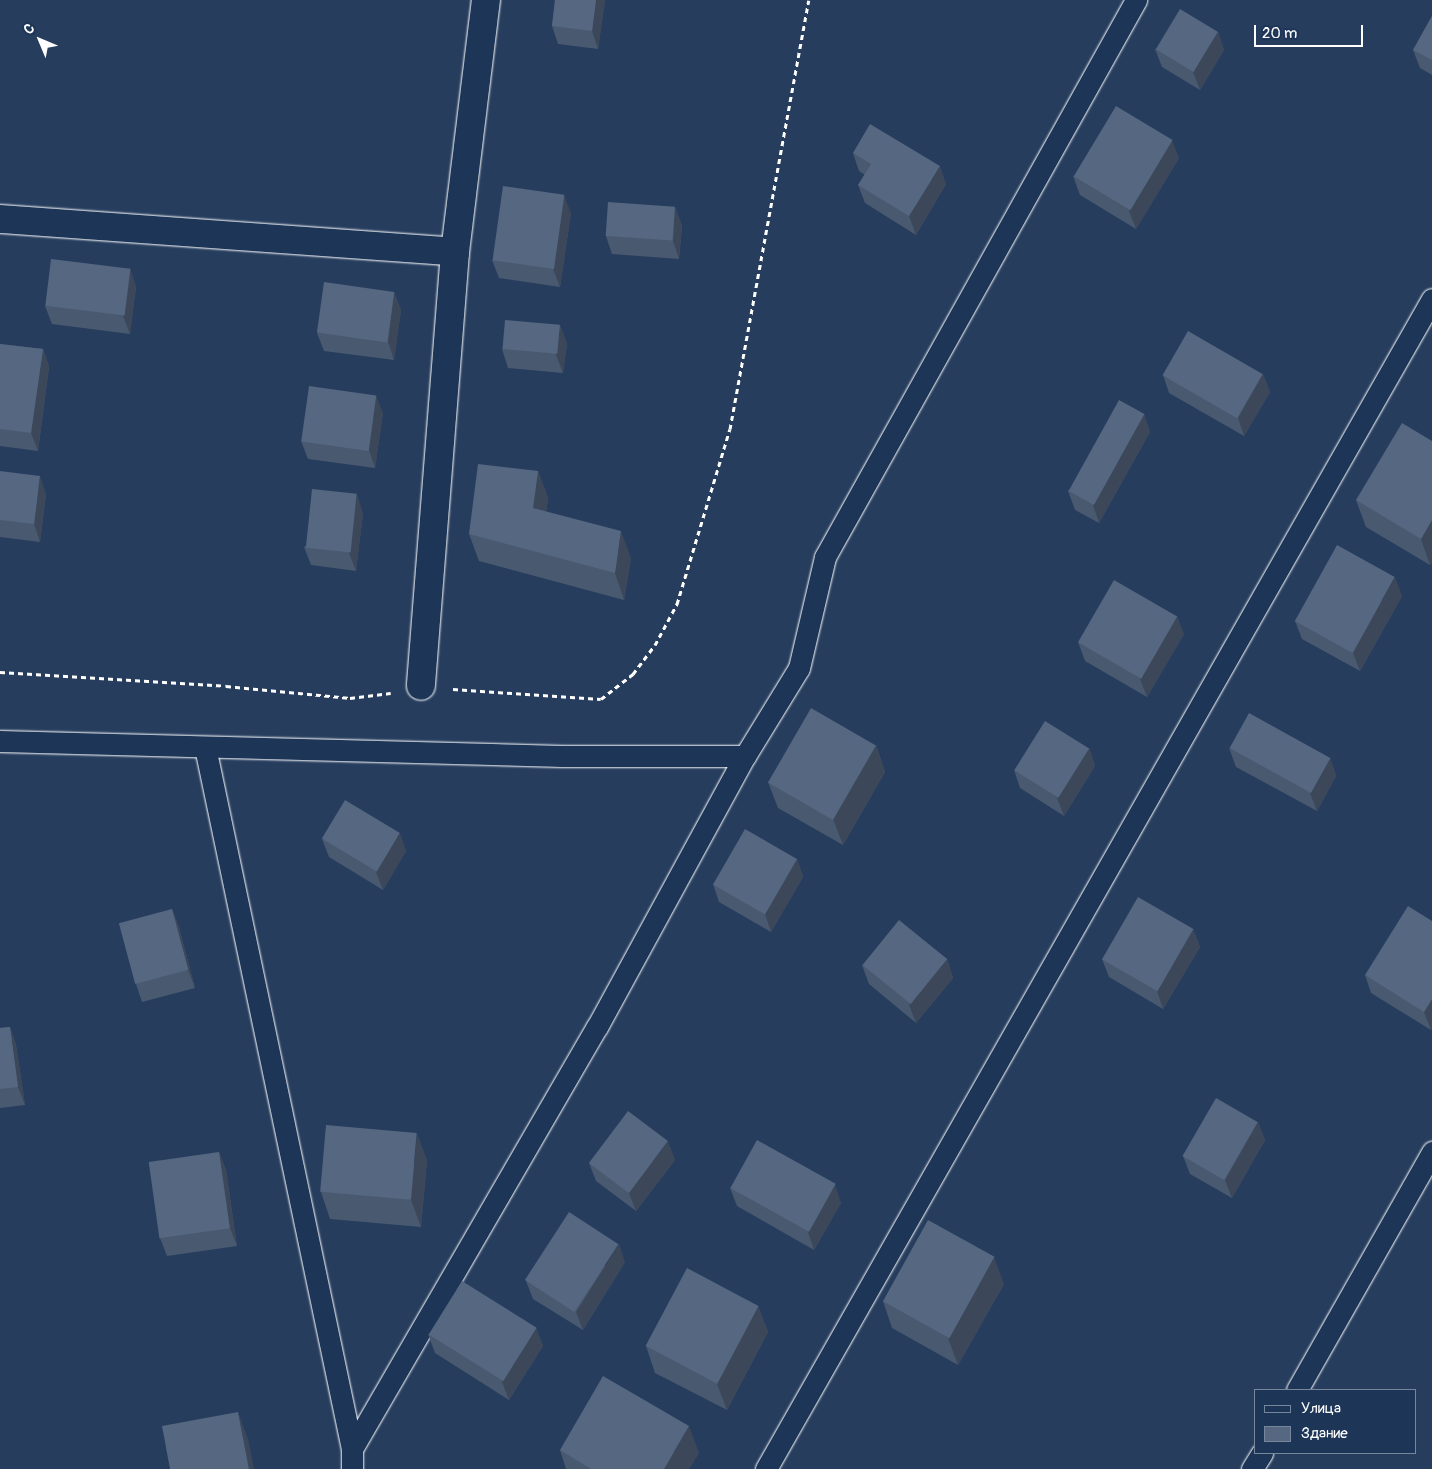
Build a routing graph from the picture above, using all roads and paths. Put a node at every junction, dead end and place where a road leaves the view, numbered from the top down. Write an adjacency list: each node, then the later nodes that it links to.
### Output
1 (486, 0): 5 (street)
2 (809, 0): 8 (path)
3 (1136, 0): 11 (lane)
4 (0, 218): 5 (street)
5 (455, 252): 8 (street)
6 (1432, 299): 16 (lane)
7 (0, 672): 8 (path)
8 (421, 686)
9 (0, 741): 10 (lane)
10 (205, 747): 11 (lane); 15 (lane)
11 (745, 756): 15 (lane)
12 (1432, 1152): 13 (lane)
13 (1298, 1389)
14 (1261, 1454): 17 (lane)
15 (352, 1459)
16 (766, 1469)
17 (1252, 1469)

